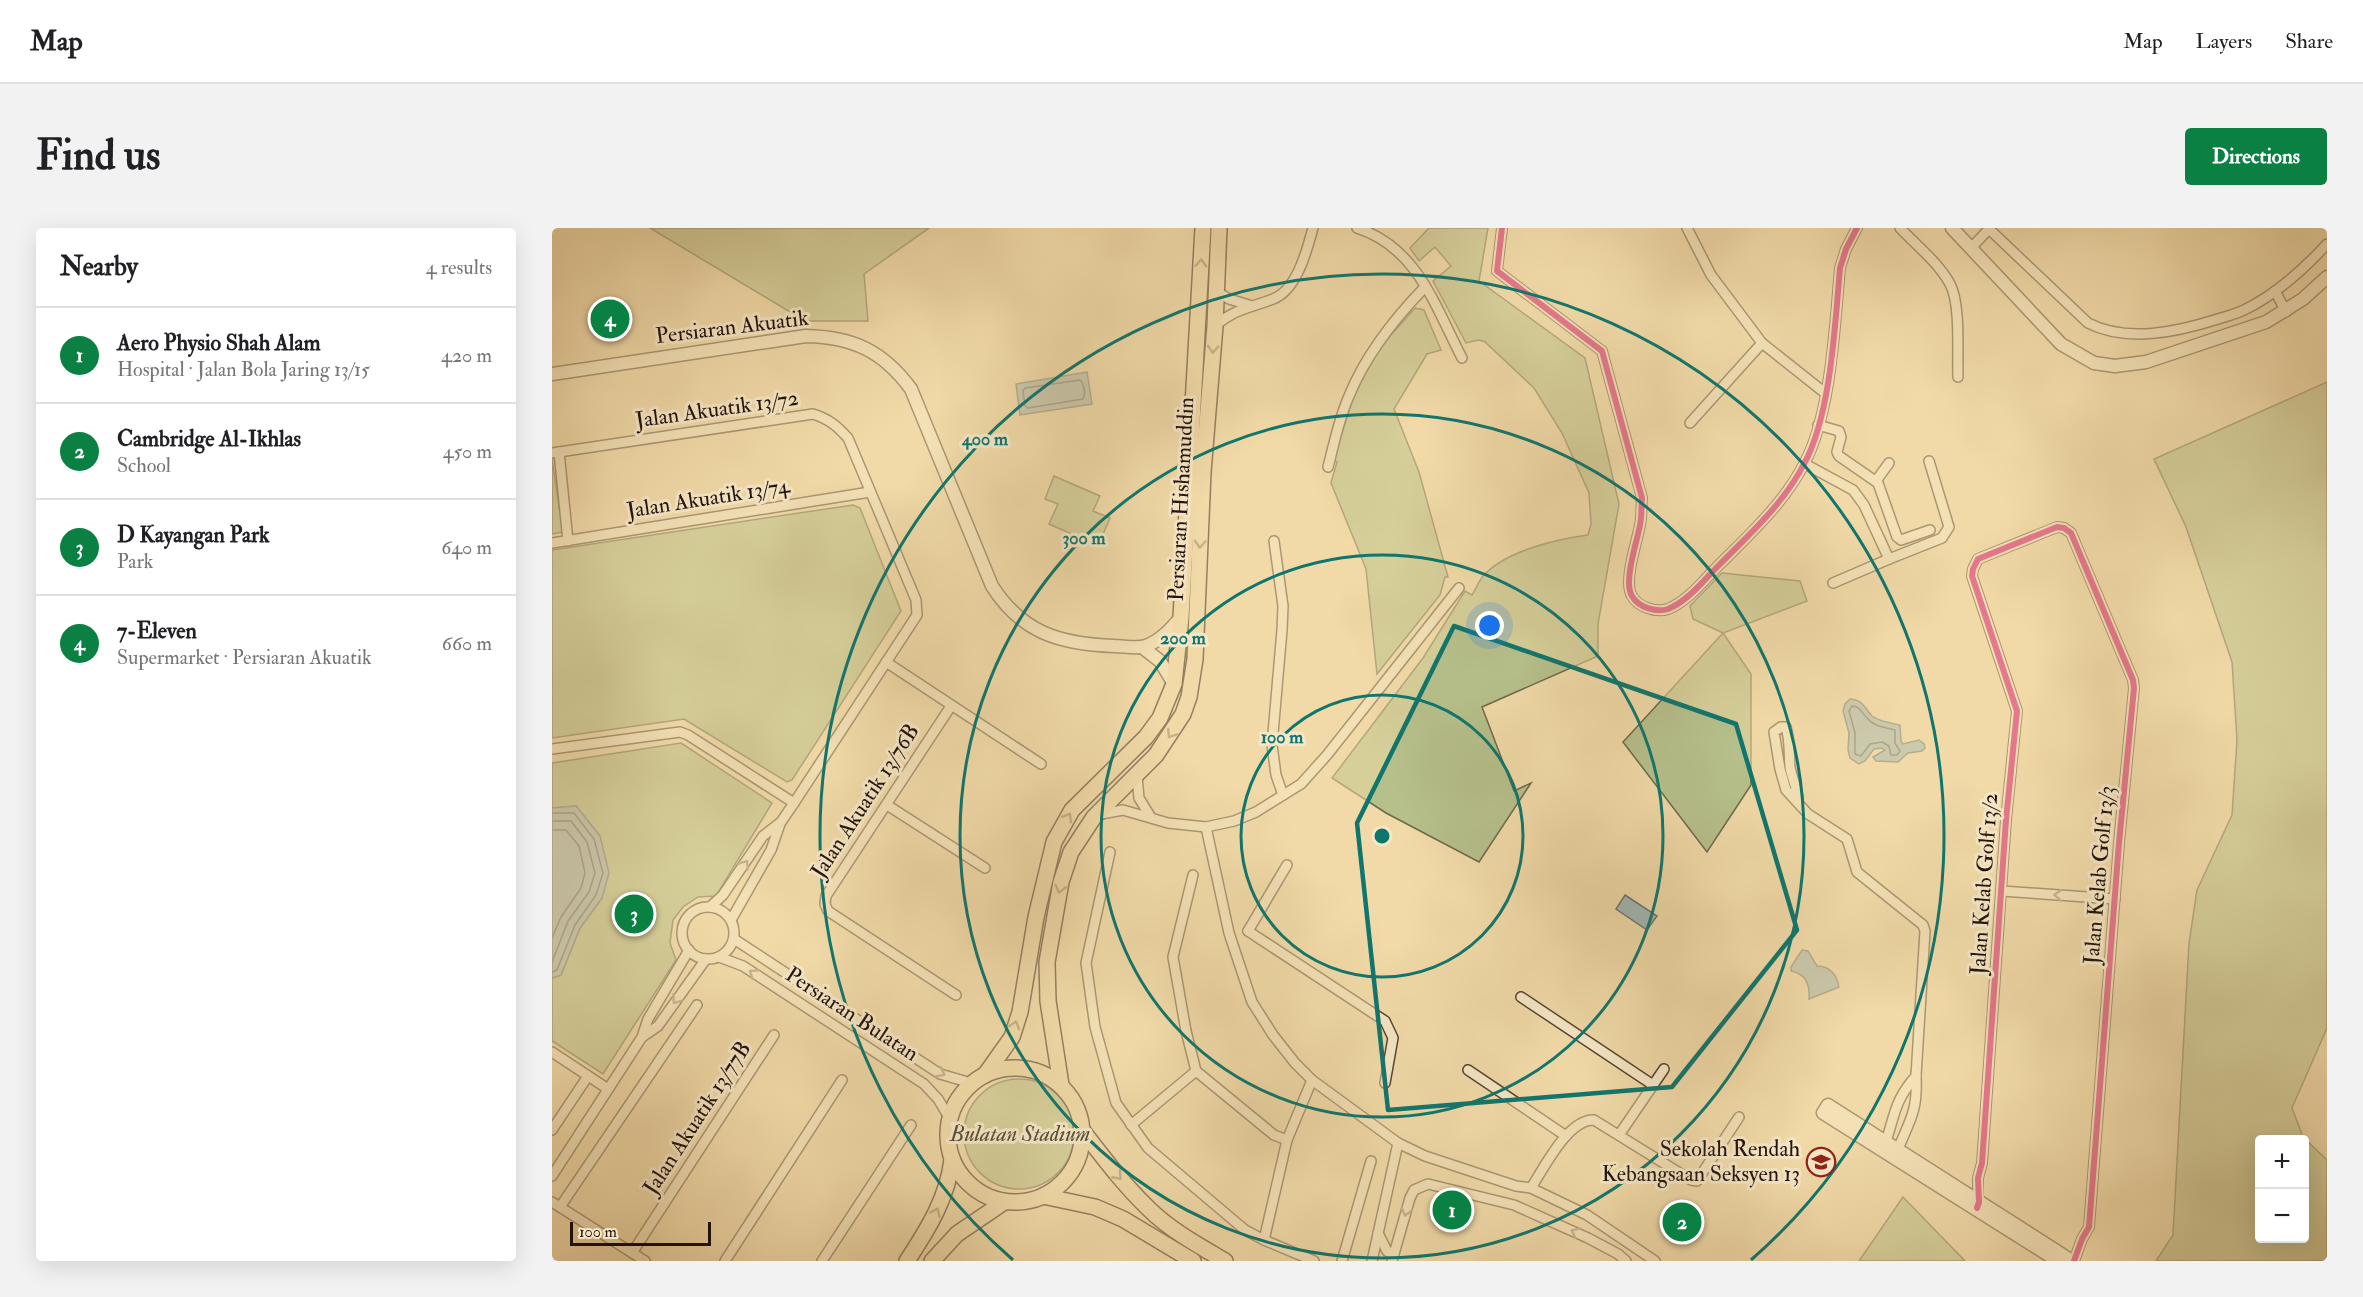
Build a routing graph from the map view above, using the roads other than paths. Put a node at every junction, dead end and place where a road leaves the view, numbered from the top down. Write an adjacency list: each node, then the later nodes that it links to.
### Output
1 (1203, 228): 42 (main road, Persiaran Hishamuddin, one-way to 1)
2 (1219, 228): 15 (main road, Persiaran Hishamuddin)
3 (1313, 228): 17 (street)
4 (1358, 228): 14 (street)
5 (1502, 228): 30 (street)
6 (1687, 228): 20 (street)
7 (1857, 228): 24 (street)
8 (1900, 228): 23 (street)
9 (1952, 228): 12 (street)
10 (1988, 229): 12 (street); 16 (street)
11 (2327, 244): 16 (street)
12 (1972, 247): 18 (street)
13 (2327, 277): 18 (street)
14 (1425, 287): 21 (street); 31 (street)
15 (1216, 291): 17 (street); 19 (main road, Persiaran Hishamuddin)
16 (2275, 291): 18 (street)
17 (1249, 305): 19 (street)
18 (2286, 312)
19 (1215, 326): 49 (main road, Persiaran Hishamuddin, one-way to 49)
20 (1762, 343): 24 (street); 25 (street)
21 (1462, 358)
22 (552, 374): 43 (street, Persiaran Akuatik)
23 (1958, 377)
24 (1825, 393): 26 (street)
25 (1690, 423)
26 (1818, 425): 30 (street); 32 (street)
27 (555, 453): 33 (street, Jalan Akuatik 13/72); 36 (street)
28 (1929, 461): 39 (street)
29 (1889, 463): 32 (street)
30 (1805, 464): 39 (street)
31 (1328, 467)
32 (1876, 481): 35 (street)
33 (870, 492): 36 (street, Jalan Akuatik 13/74); 44 (street, Jalan Akuatik 13/72)
34 (2064, 528): 62 (street, Jalan Kelab Golf 13/2); 63 (street, Jalan Kelab Golf 13/3)
35 (1930, 530)
36 (568, 541): 38 (street, Jalan Akuatik 13/74)
37 (1274, 541): 50 (street)
38 (552, 543)
39 (1889, 559): 40 (street)
40 (1833, 583)
41 (1459, 588): 50 (street)
42 (1181, 617): 43 (street); 45 (main road, Persiaran Hishamuddin)
43 (1142, 647): 45 (street)
44 (886, 662): 46 (street); 52 (street)
45 (1174, 684): 81 (main road, Persiaran Hishamuddin, one-way to 45)
46 (951, 706): 48 (street); 53 (street, Jalan Akuatik 13/76B)
47 (552, 750): 52 (street)
48 (1041, 764)
49 (1137, 776): 54 (main road, Persiaran Hishamuddin); 55 (street)
50 (1283, 795): 57 (street)
51 (1798, 801): 51 (street); 83 (street)
52 (794, 803): 56 (street)
53 (887, 805): 60 (street); 72 (street, Jalan Akuatik 13/76B)
54 (1094, 816): 55 (street); 88 (main road, Persiaran Hishamuddin, one-way to 88)
55 (1150, 816): 57 (street)
56 (781, 822): 64 (street, one-way to 56); 65 (street)
57 (1206, 827): 67 (street)
58 (1110, 852): 95 (street)
59 (1287, 865): 66 (street)
60 (985, 868)
61 (1193, 875): 80 (street)
62 (2002, 891): 63 (street, one-way to 62); 113 (street, Jalan Kelab Golf 13/2)
63 (2115, 899): 131 (street, Jalan Kelab Golf 13/3)
64 (711, 907): 65 (street); 69 (street)
65 (730, 920): 68 (street)
66 (1248, 931): 67 (street); 87 (street)
67 (1229, 933): 85 (street)
68 (734, 939): 70 (street); 86 (street, Persiaran Bulatan, one-way to 86)
69 (689, 950): 71 (street); 76 (street)
70 (719, 957): 71 (street); 93 (street, Persiaran Bulatan, one-way to 70)
71 (706, 959): 76 (street, one-way to 76)
72 (956, 995)
73 (1521, 998): 89 (street)
74 (697, 1005): 111 (street)
75 (774, 1035): 116 (street, Jalan Akuatik 13/77B)
76 (642, 1037): 90 (street)
77 (552, 1052): 82 (street)
78 (1664, 1069): 89 (street)
79 (1468, 1070): 99 (street)
80 (1196, 1071): 95 (street); 100 (street)
81 (985, 1075): 86 (main road); 88 (main road)
82 (588, 1076): 90 (street); 96 (street)
83 (1916, 1076): 102 (street); 103 (street)
84 (842, 1080): 120 (street)
85 (1312, 1080): 100 (street); 101 (street)
86 (971, 1083): 93 (main road)
87 (1384, 1083)
88 (1060, 1085): 97 (main road)
89 (1653, 1085): 98 (street)
90 (608, 1089): 106 (street)
91 (1823, 1113): 102 (street)
92 (1739, 1117): 98 (street)
93 (950, 1119): 104 (main road)
94 (911, 1125): 121 (street)
95 (1131, 1125): 115 (street)
96 (552, 1130)
97 (1082, 1130): 109 (main road); 125 (main road, one-way to 125)
98 (1619, 1135): 99 (street)
99 (1566, 1136): 108 (street)
100 (1287, 1140): 115 (street)
101 (1398, 1143): 107 (street); 114 (street)
102 (1884, 1145): 103 (street)
103 (1896, 1153): 113 (street)
104 (952, 1159): 110 (main road); 122 (main road, one-way to 104)
105 (1371, 1161): 127 (street)
106 (552, 1176)
107 (1516, 1186): 108 (street); 112 (street)
108 (1531, 1188): 129 (street)
109 (1043, 1196): 110 (main road); 124 (main road)
110 (1004, 1202): 123 (main road)
111 (556, 1204): 116 (street)
112 (1514, 1205): 117 (street, one-way to 117); 118 (street, one-way to 112)
113 (1978, 1205): 130 (street); 131 (street)
114 (1378, 1233): 117 (street); 128 (street)
115 (1264, 1240): 126 (street)
116 (632, 1253): 119 (street)
117 (1393, 1258)
118 (1619, 1259)
119 (645, 1261)
120 (725, 1261)
121 (822, 1261)
122 (907, 1261)
123 (932, 1261)
124 (1193, 1261)
125 (1225, 1261)
126 (1314, 1261)
127 (1342, 1261)
128 (1372, 1261)
129 (1655, 1261)
130 (2058, 1261)
131 (2074, 1261)

